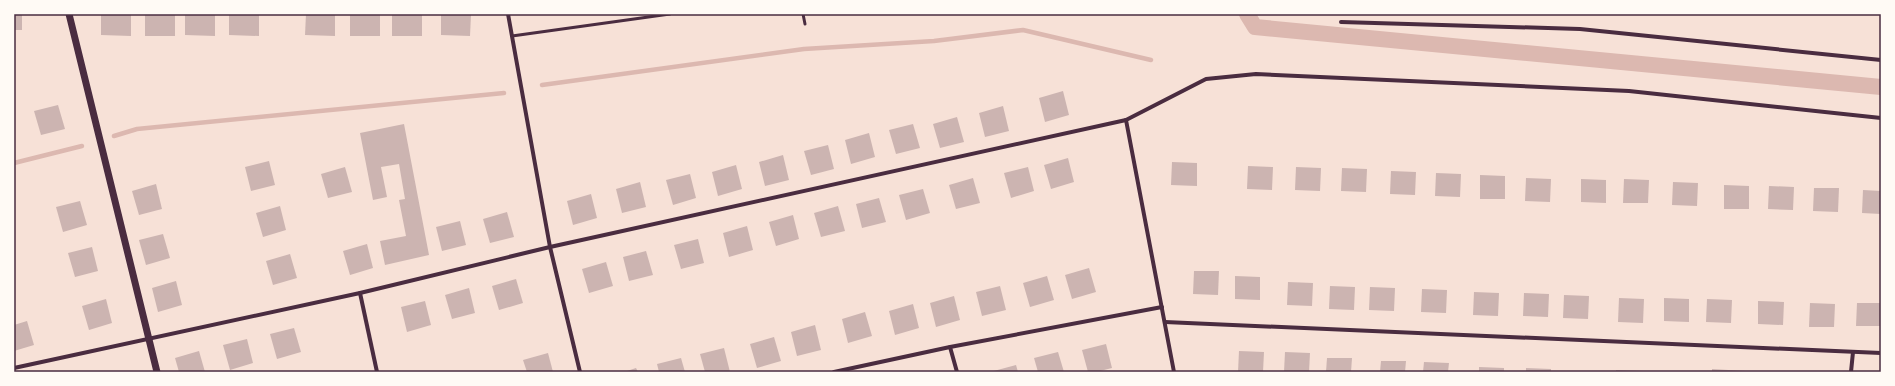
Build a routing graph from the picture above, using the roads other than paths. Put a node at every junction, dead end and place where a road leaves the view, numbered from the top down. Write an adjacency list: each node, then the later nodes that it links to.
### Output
1 (69, 14): 15 (street)
2 (508, 14): 7 (street)
3 (670, 14): 7 (lane)
4 (803, 14): 6 (lane)
5 (1341, 22): 8 (street)
6 (805, 24)
7 (512, 36): 11 (street)
8 (1881, 60)
9 (1881, 118): 10 (street)
10 (1126, 120): 11 (street); 13 (street)
11 (550, 247): 12 (street); 22 (street)
12 (360, 293): 15 (street); 21 (street)
13 (1162, 307): 14 (street); 16 (street)
14 (1165, 322): 17 (street); 25 (street)
15 (149, 337): 19 (street); 20 (street)
16 (950, 348): 23 (street); 24 (street)
17 (1853, 352): 18 (street); 26 (street)
18 (1881, 353)
19 (14, 368)
20 (157, 372)
21 (377, 372)
22 (580, 372)
23 (834, 372)
24 (957, 372)
25 (1174, 372)
26 (1851, 372)

